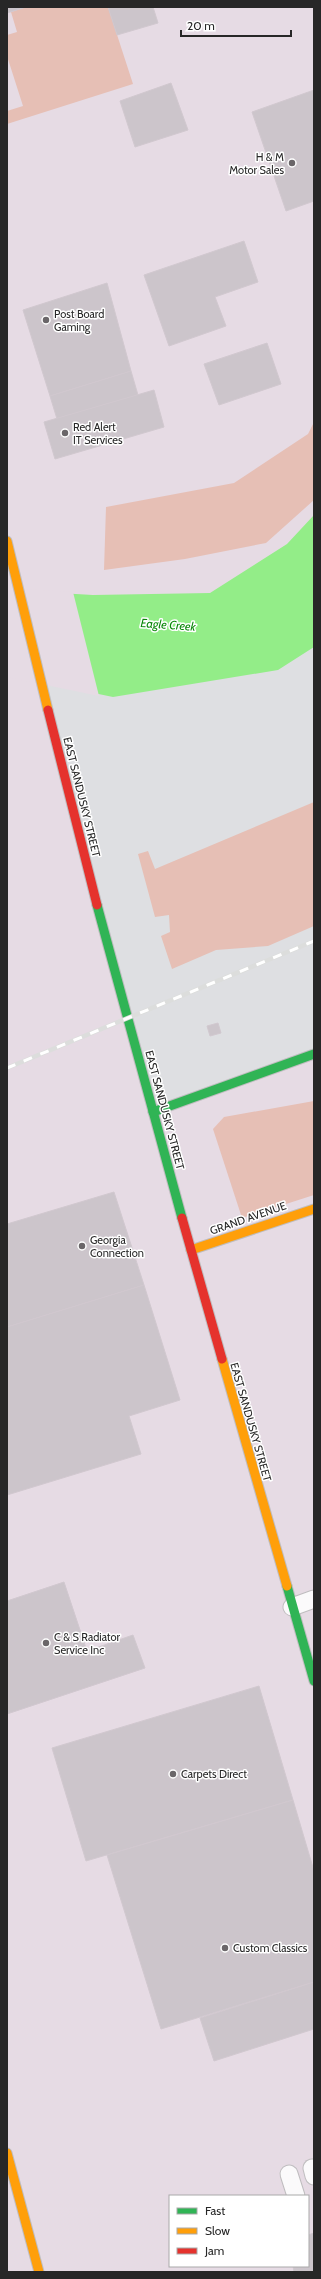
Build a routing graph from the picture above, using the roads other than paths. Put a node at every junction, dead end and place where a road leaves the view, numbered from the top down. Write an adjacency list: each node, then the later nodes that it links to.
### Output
1 (7, 541): 3 (main road, EAST SANDUSKY STREET)
2 (314, 1054): 3 (main road)
3 (153, 1112): 5 (main road, EAST SANDUSKY STREET)
4 (314, 1209): 5 (main road, GRAND AVENUE)
5 (191, 1250): 7 (main road, EAST SANDUSKY STREET)
6 (314, 1599): 7 (lane)
7 (292, 1607): 8 (main road, EAST SANDUSKY STREET)
8 (314, 1681)
9 (7, 2153): 12 (main road)
10 (289, 2174): 11 (lane)
11 (296, 2195)
12 (13, 2198): 13 (main road)
13 (39, 2272)

